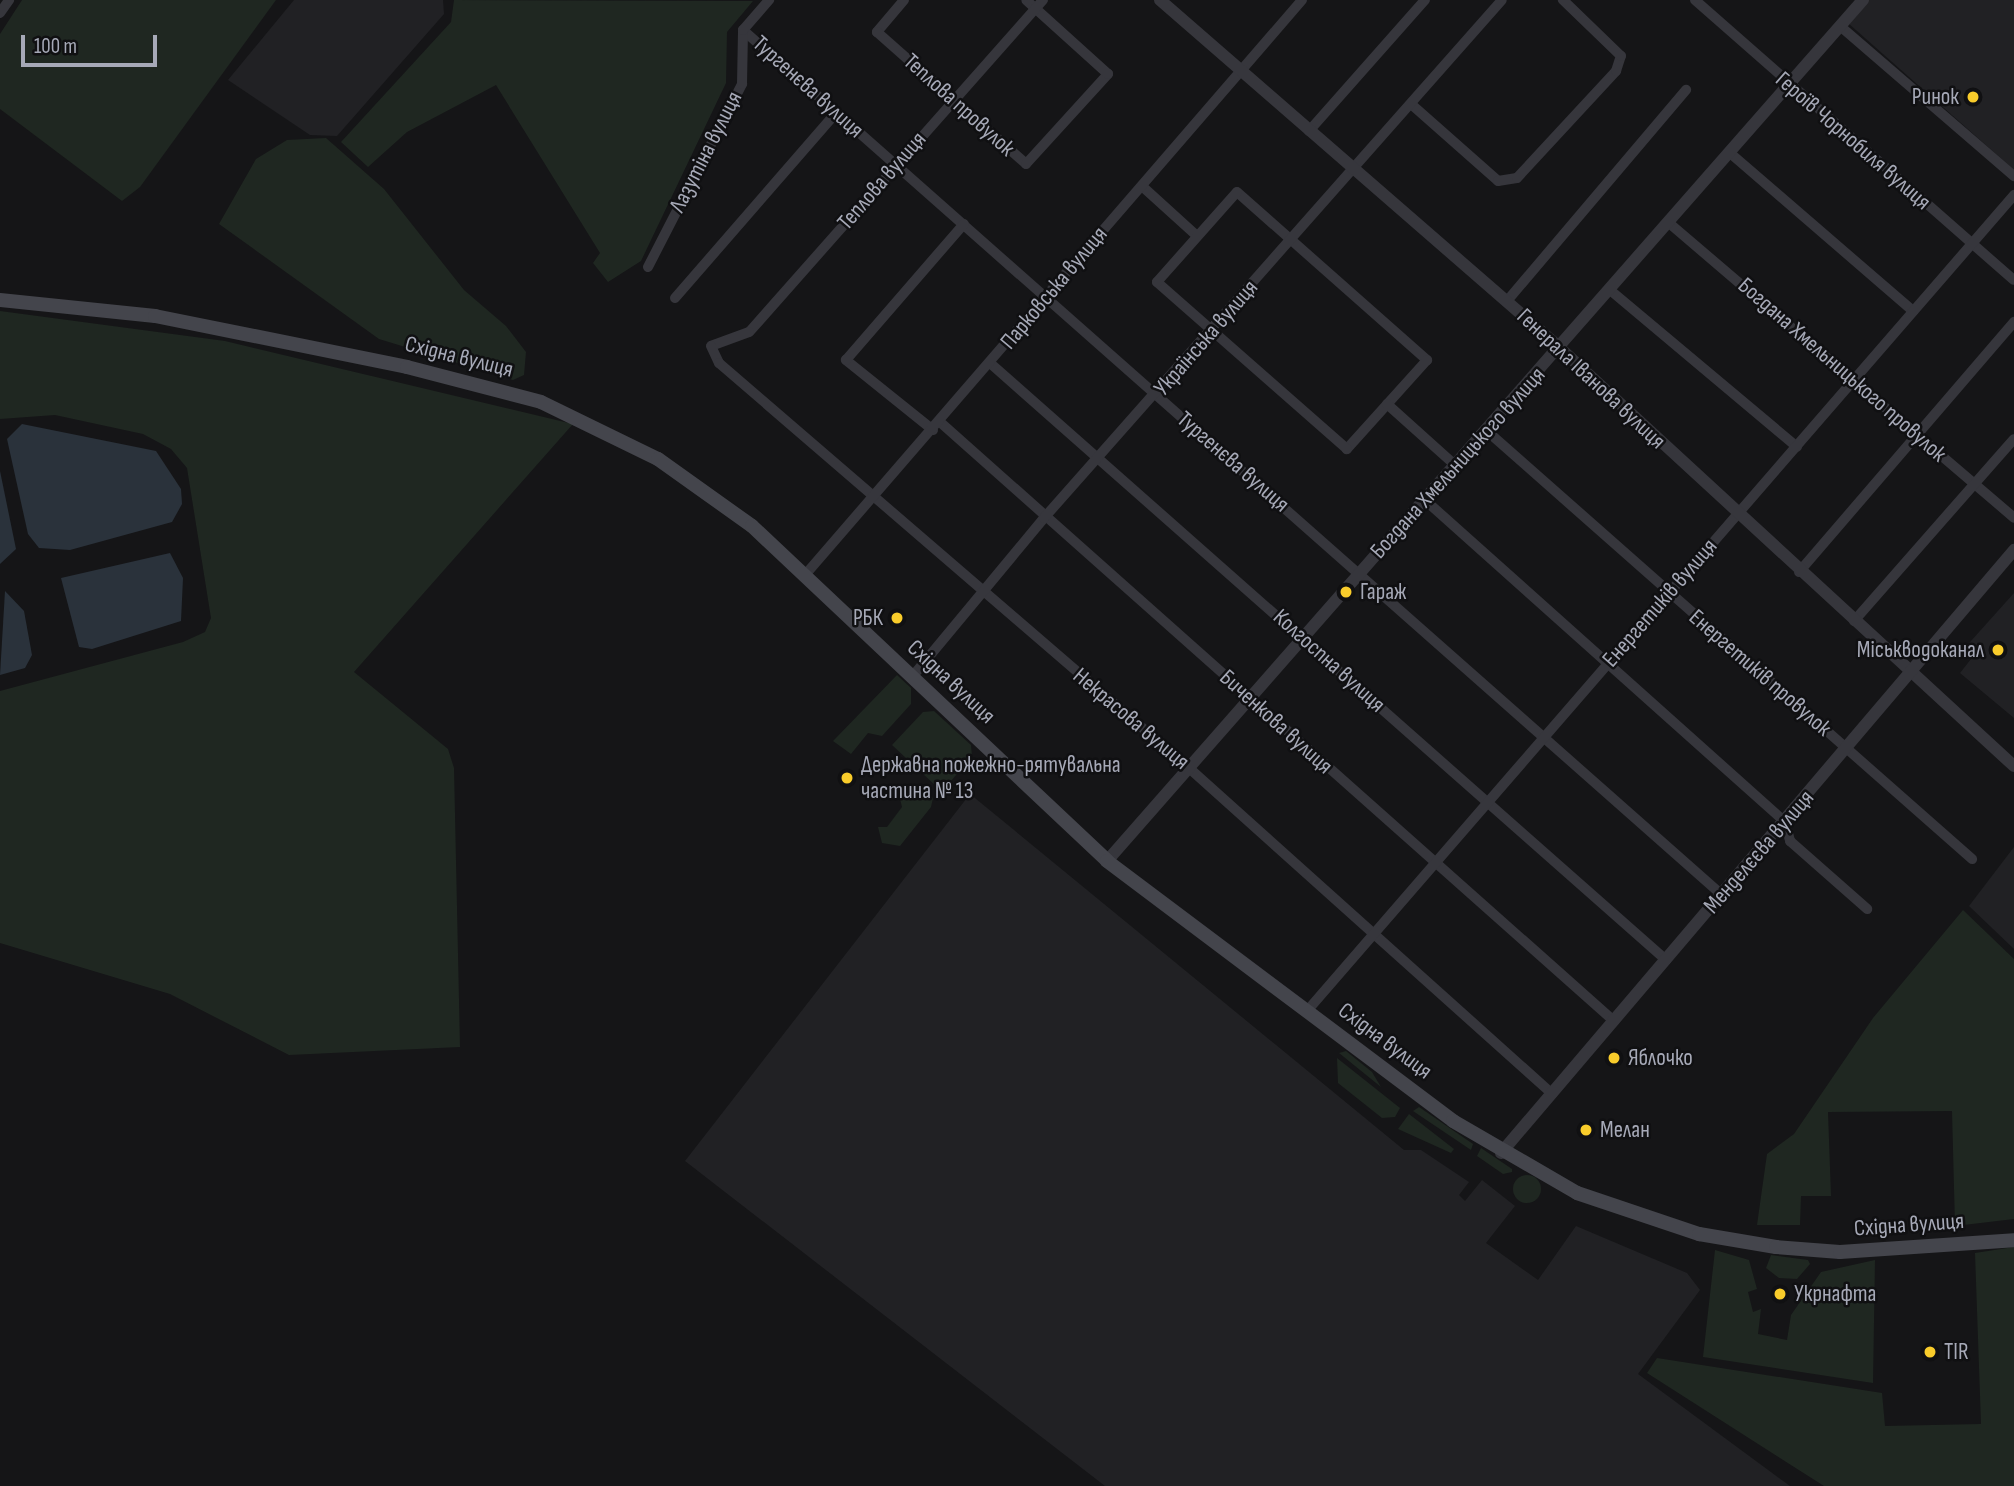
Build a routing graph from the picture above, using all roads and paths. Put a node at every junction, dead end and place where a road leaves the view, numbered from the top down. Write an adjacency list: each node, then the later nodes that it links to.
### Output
1 (9, 0): 13 (street)
2 (769, 0): 15 (street)
3 (904, 0): 19 (street, Теплова провулок)
4 (1026, 0): 12 (street, Теплова провулок)
5 (1302, 0): 16 (street, Парковська вулиця)
6 (1425, 0): 22 (street)
7 (1502, 0): 20 (street, Українська вулиця)
8 (1563, 0): 20 (street)
9 (1695, 0): 17 (street, Героїв Чорнобиля вулиця)
10 (1863, 0): 14 (street, Богдана Хмельницького вулиця)
11 (1168, 2): 16 (street, Генерала Іванова вулиця)
12 (1039, 4): 19 (street, Теплова вулиця); 19 (street, Теплова провулок)
13 (0, 13)
14 (1840, 26): 17 (street, Богдана Хмельницького вулиця); 26 (street)
15 (743, 30): 21 (street, Тургенєва вулиця); 34 (street, Лазутіна вулиця)
16 (1243, 73): 22 (street, Генерала Іванова вулиця); 27 (street, Парковська вулиця)
17 (1788, 86): 23 (street, Богдана Хмельницького вулиця); 33 (street, Героїв Чорнобиля вулиця)
18 (1686, 90): 40 (street)
19 (953, 100): 24 (street, Теплова вулиця)
20 (1411, 104): 25 (street, Українська вулиця)
21 (836, 113): 24 (street, Тургенєва вулиця); 38 (street)
22 (1309, 131): 25 (street, Генерала Іванова вулиця)
23 (1730, 153): 29 (street, Богдана Хмельницького вулиця); 41 (street)
24 (896, 164): 30 (street, Тургенєва вулиця); 44 (street, Теплова вулиця)
25 (1353, 170): 32 (street, Українська вулиця); 40 (street, Генерала Іванова вулиця)
26 (2014, 176)
27 (1143, 187): 31 (street); 37 (street, Парковська вулиця)
28 (2014, 195): 33 (street, Енергетиків вулиця)
29 (1669, 223): 36 (street, Богдана Хмельницького вулиця); 47 (street, Богдана Хмельницького провулок)
30 (964, 224): 37 (street, Тургенєва вулиця); 50 (street, Биченкова вулиця)
31 (1196, 235): 32 (street); 43 (street)
32 (1293, 239): 43 (street, Українська вулиця); 49 (street)
33 (1971, 243): 35 (street, Героїв Чорнобиля вулиця); 41 (street, Енергетиків вулиця)
34 (648, 267)
35 (2014, 280)
36 (1610, 290): 45 (street, Богдана Хмельницького вулиця); 54 (street)
37 (1047, 297): 46 (street, Парковська вулиця); 48 (street, Тургенєва вулиця)
38 (676, 298)
39 (0, 300): 65 (main road, Східна вулиця)
40 (1507, 301): 45 (street, Генерала Іванова вулиця)
41 (1913, 311): 47 (street, Енергетиків вулиця)
42 (2014, 322): 52 (street)
43 (1214, 329): 48 (street, Українська вулиця); 49 (street)
44 (711, 346): 58 (street, Некрасова вулиця)
45 (1559, 349): 51 (street, Богдана Хмельницького вулиця); 60 (street, Генерала Іванова вулиця)
46 (990, 363): 50 (street, Парковська вулиця); 55 (street, Колгоспна вулиця)
47 (1856, 379): 52 (street, Богдана Хмельницького провулок); 54 (street, Енергетиків вулиця)
48 (1156, 394): 55 (street, Українська вулиця); 66 (street, Тургенєва вулиця)
49 (1387, 404): 56 (street)
50 (936, 426): 58 (street, Парковська вулиця); 61 (street, Биченкова вулиця)
51 (1487, 431): 56 (street, Богдана Хмельницького вулиця); 68 (street, Енергетиків провулок)
52 (1918, 434): 57 (street, Богдана Хмельницького провулок); 64 (street)
53 (2014, 439): 57 (street)
54 (1797, 447): 60 (street, Енергетиків вулиця)
55 (1101, 458): 61 (street, Українська вулиця); 70 (street, Колгоспна вулиця)
56 (1456, 466): 59 (street, Богдана Хмельницького вулиця)
57 (1974, 484): 62 (street, Богдана Хмельницького провулок); 69 (street)
58 (873, 496): 65 (street, Парковська вулиця); 67 (street, Некрасова вулиця)
59 (1426, 500): 66 (street, Богдана Хмельницького вулиця); 71 (street)
60 (1737, 515): 64 (street, Генерала Іванова вулиця); 68 (street, Енергетиків вулиця)
61 (1044, 518): 67 (street, Українська вулиця); 74 (street, Биченкова вулиця)
62 (2014, 518)
63 (2014, 550): 72 (street, Менделєєва вулиця)
64 (1799, 572): 69 (street, Генерала Іванова вулиця)
65 (805, 575): 73 (main road, Східна вулиця)
66 (1360, 575): 70 (street, Богдана Хмельницького вулиця); 75 (street, Тургенєва вулиця)
67 (979, 593): 73 (street, Українська вулиця); 78 (street, Некрасова вулиця)
68 (1669, 593): 71 (street, Енергетиків вулиця); 76 (street, Енергетиків провулок)
69 (1854, 621): 72 (street, Генерала Іванова вулиця)
70 (1303, 638): 74 (street, Богдана Хмельницького вулиця); 79 (street, Колгоспна вулиця)
71 (1608, 662): 75 (street, Енергетиків вулиця); 80 (street)
72 (1911, 674): 76 (street, Менделєєва вулиця); 77 (street, Генерала Іванова вулиця)
73 (912, 677): 82 (main road, Східна вулиця)
74 (1250, 699): 78 (street, Богдана Хмельницького вулиця); 83 (street, Биченкова вулиця)
75 (1543, 737): 79 (street, Енергетиків вулиця); 84 (street, Тургенєва вулиця)
76 (1846, 750): 80 (street, Менделєєва вулиця); 81 (street, Енергетиків провулок)
77 (2014, 766)
78 (1189, 768): 82 (street, Богдана Хмельницького вулиця); 86 (street, Некрасова вулиця)
79 (1487, 802): 83 (street, Енергетиків вулиця); 87 (street, Колгоспна вулиця)
80 (1785, 822): 84 (street, Менделєєва вулиця); 85 (street)
81 (1972, 859)
82 (1107, 861): 88 (main road, Східна вулиця)
83 (1434, 863): 86 (street, Енергетиків вулиця); 89 (street, Биченкова вулиця)
84 (1722, 895): 87 (street, Менделєєва вулиця)
85 (1867, 909)
86 (1373, 934): 88 (street, Енергетиків вулиця); 90 (street, Некрасова вулиця)
87 (1667, 960): 89 (street, Менделєєва вулиця)
88 (1307, 1012): 91 (main road, Східна вулиця)
89 (1614, 1021): 90 (street, Менделєєва вулиця)
90 (1552, 1094): 91 (street, Менделєєва вулиця)
91 (1501, 1153): 92 (main road, Східна вулиця)
92 (2014, 1240)

